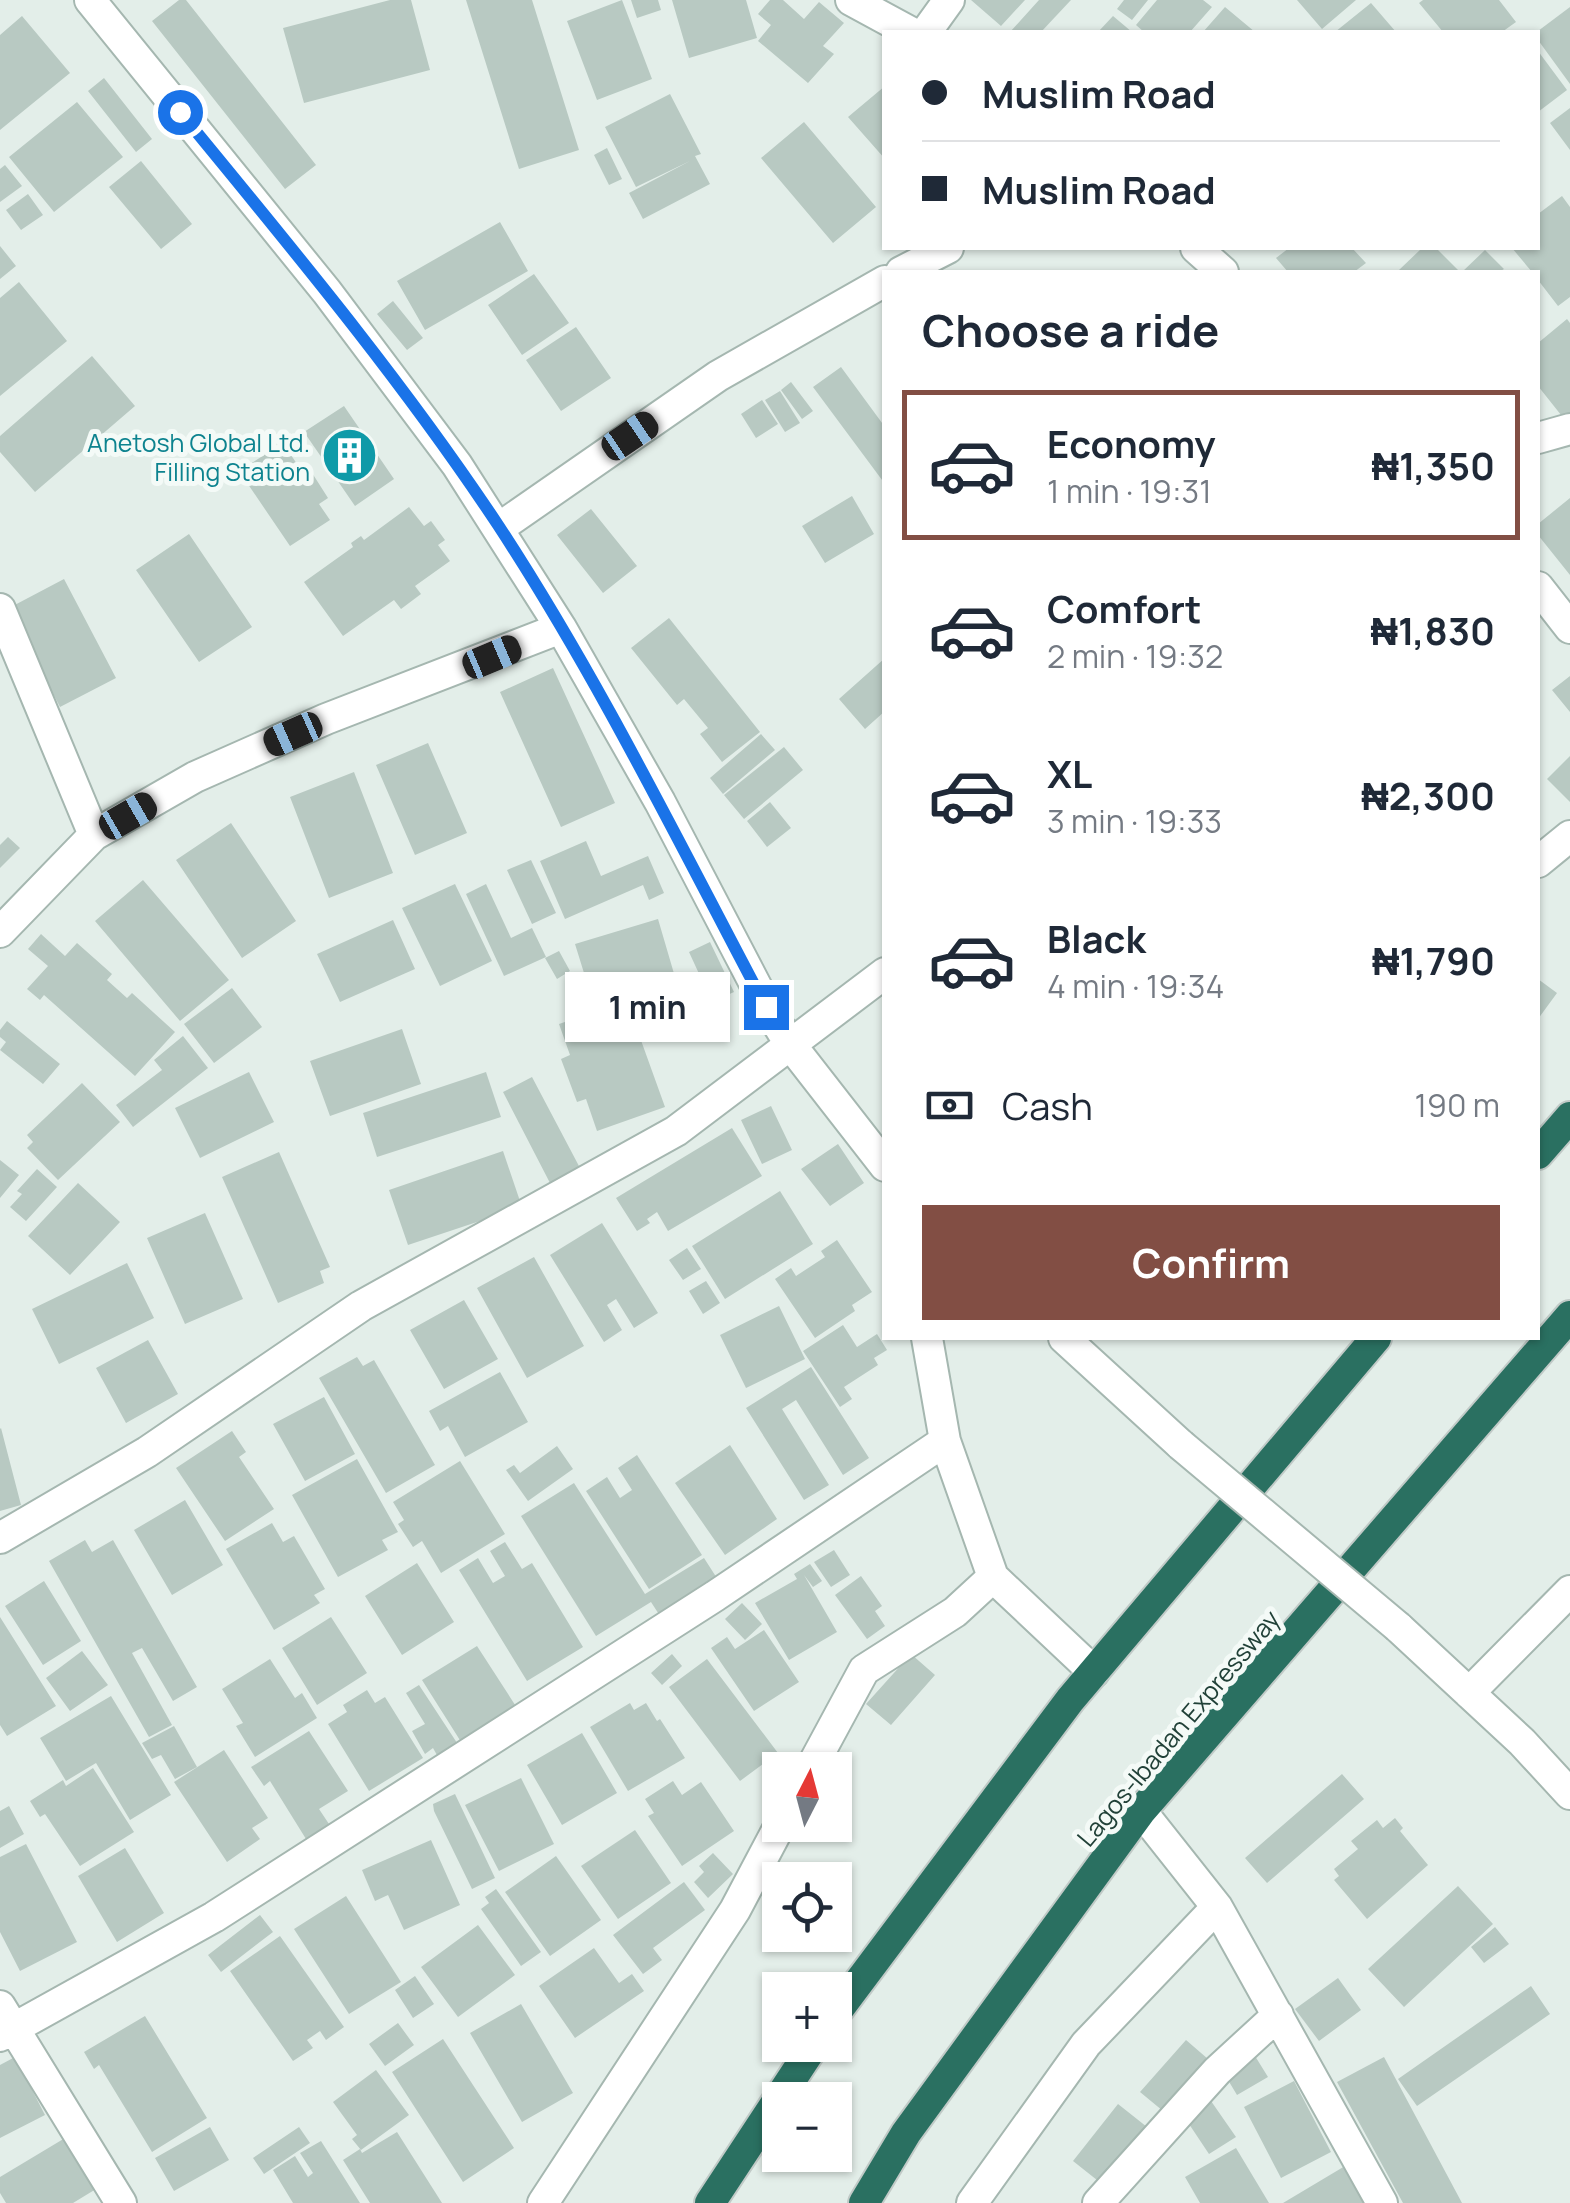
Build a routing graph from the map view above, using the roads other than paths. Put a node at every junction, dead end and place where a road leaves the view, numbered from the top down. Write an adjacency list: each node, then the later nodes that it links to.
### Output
1 (90, 0): 13 (street)
2 (851, 0): 4 (street)
3 (949, 0): 5 (street)
4 (906, 30)
5 (927, 30)
6 (944, 250): 8 (street)
7 (1198, 250): 9 (street)
8 (905, 270)
9 (1221, 270)
10 (882, 283): 13 (street)
11 (1570, 429): 12 (street)
12 (1540, 437)
13 (500, 528): 16 (street)
14 (1540, 590): 17 (street)
15 (0, 609): 18 (street)
16 (560, 628): 18 (street); 23 (street)
17 (1570, 628)
18 (94, 835): 21 (street)
19 (1570, 836): 20 (street)
20 (1540, 860)
21 (0, 932)
22 (882, 974): 23 (street)
23 (790, 1044): 26 (street); 33 (street)
24 (1570, 1118): 25 (highway)
25 (1540, 1152)
26 (882, 1162)
27 (1570, 1316): 40 (highway, Lagos-Ibadan Expressway)
28 (927, 1340): 32 (street)
29 (1070, 1340): 31 (street)
30 (1374, 1340): 36 (highway)
31 (1099, 1349): 37 (street, bridge)
32 (945, 1441): 34 (street); 45 (street)
33 (0, 1538)
34 (993, 1578): 36 (street); 38 (street)
35 (1570, 1590): 37 (street)
36 (1094, 1672): 43 (highway)
37 (1468, 1692): 39 (street)
38 (820, 1752)
39 (1570, 1794)
40 (1141, 1811): 42 (street); 50 (highway, Lagos-Ibadan Expressway)
41 (771, 1842): 48 (street)
42 (1217, 1907): 44 (street); 51 (street)
43 (852, 1991)
44 (1278, 2015): 52 (street); 53 (street)
45 (5, 2023): 47 (street)
46 (803, 2062): 49 (highway)
47 (121, 2203)
48 (543, 2203)
49 (710, 2203)
50 (864, 2203)
51 (972, 2203)
52 (1098, 2203)
53 (1382, 2203)

